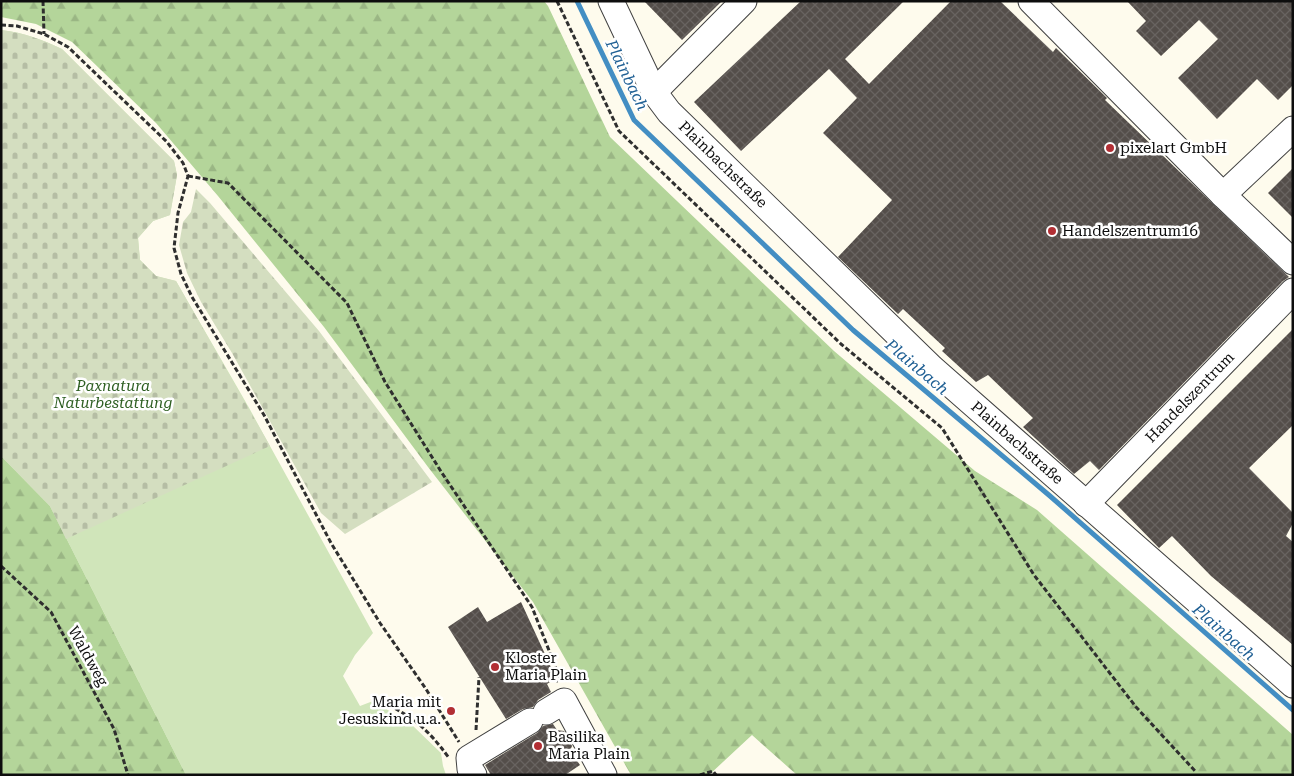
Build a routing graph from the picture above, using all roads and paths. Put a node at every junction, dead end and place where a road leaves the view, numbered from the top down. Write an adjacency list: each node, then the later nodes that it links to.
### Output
1 (43, 1): 7 (path)
2 (558, 1): 22 (path)
3 (611, 1): 8 (street, Plainbachstraße)
4 (744, 1): 8 (street)
5 (1031, 1): 11 (street)
6 (1, 25): 7 (path)
7 (44, 34): 10 (path)
8 (654, 92): 14 (street, Plainbachstraße)
9 (1293, 129): 11 (street)
10 (188, 176): 19 (path); 20 (path)
11 (1223, 195): 12 (street)
12 (1293, 262)
13 (1293, 292): 14 (street, Handelszentrum)
14 (1086, 504): 17 (street, Plainbachstraße)
15 (1, 566): 23 (path, Waldweg)
16 (480, 677): 20 (path)
17 (1293, 685)
18 (375, 698): 20 (path)
19 (547, 712): 20 (street); 21 (street)
20 (472, 764)
21 (595, 771)
22 (1196, 772)
23 (128, 775)
24 (700, 775): 25 (path)
25 (716, 775)

